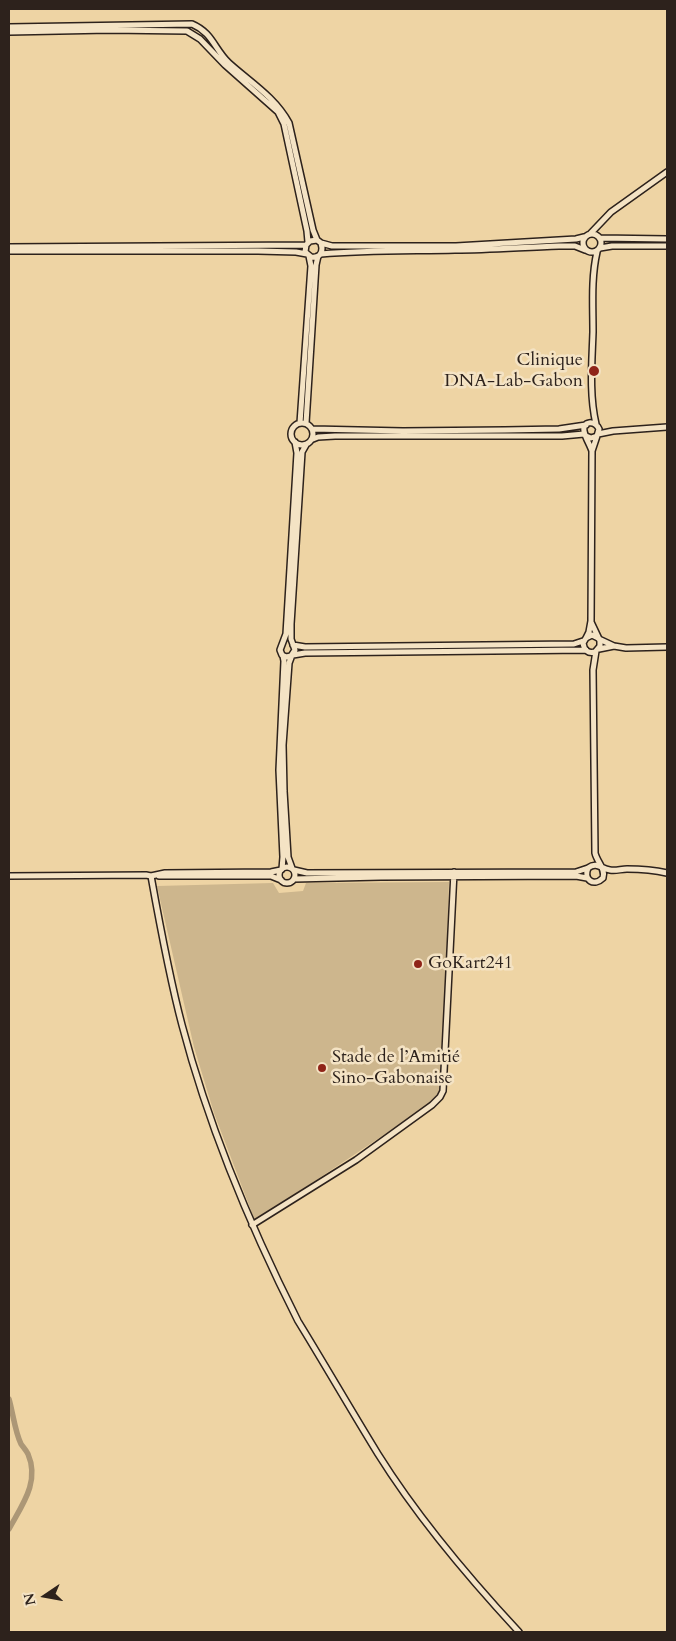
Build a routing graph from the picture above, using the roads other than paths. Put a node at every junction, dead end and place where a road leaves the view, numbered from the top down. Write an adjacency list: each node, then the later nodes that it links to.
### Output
1 (9, 27): 8 (street)
2 (9, 32): 9 (street)
3 (667, 172): 4 (street)
4 (590, 234): 5 (street); 6 (street)
5 (584, 237): 8 (street); 14 (street)
6 (600, 238): 7 (street); 12 (street)
7 (667, 238)
8 (319, 242): 9 (street); 16 (street)
9 (307, 243): 11 (street); 15 (street)
10 (667, 246): 12 (street)
11 (9, 247)
12 (598, 250): 14 (street); 17 (street)
13 (9, 251): 15 (street)
14 (587, 251): 16 (street); 17 (street)
15 (308, 255): 16 (street); 19 (street)
16 (320, 255): 20 (street)
17 (593, 267): 18 (street)
18 (592, 409): 21 (street); 22 (street)
19 (300, 423): 20 (street); 29 (street)
20 (306, 423): 24 (street)
21 (586, 424): 22 (street); 24 (street); 26 (street)
22 (597, 424): 25 (street); 27 (street)
23 (667, 427): 25 (street)
24 (313, 429): 28 (street)
25 (613, 431): 27 (street)
26 (585, 435): 27 (street); 28 (street); 31 (street)
27 (598, 435): 31 (street)
28 (313, 439): 30 (street)
29 (295, 442): 30 (street); 35 (street)
30 (306, 445): 36 (street)
31 (592, 451): 32 (street)
32 (591, 621): 33 (street); 34 (street)
33 (598, 638): 34 (street); 37 (street); 39 (street)
34 (584, 639): 36 (street); 40 (street)
35 (283, 644): 36 (street); 42 (street)
36 (293, 645): 41 (street)
37 (614, 646): 38 (street); 39 (street)
38 (667, 647)
39 (597, 650): 40 (street); 43 (street)
40 (586, 651): 41 (street); 43 (street)
41 (293, 655): 42 (street); 48 (street)
42 (283, 656): 47 (street)
43 (593, 670): 44 (street)
44 (595, 853): 45 (street); 46 (street)
45 (589, 867): 46 (street); 51 (street); 55 (street)
46 (601, 867): 49 (street); 54 (street)
47 (281, 869): 48 (street); 53 (street); 57 (street)
48 (293, 869): 51 (street); 56 (street)
49 (621, 869): 50 (street); 54 (street)
50 (667, 873)
51 (454, 874): 55 (street); 56 (street); 58 (street)
52 (9, 876): 53 (street)
53 (154, 876): 57 (street); 58 (street)
54 (603, 877): 55 (street)
55 (587, 878)
56 (294, 879): 57 (street)
57 (281, 880)
58 (252, 1225): 59 (street)
59 (519, 1632)

